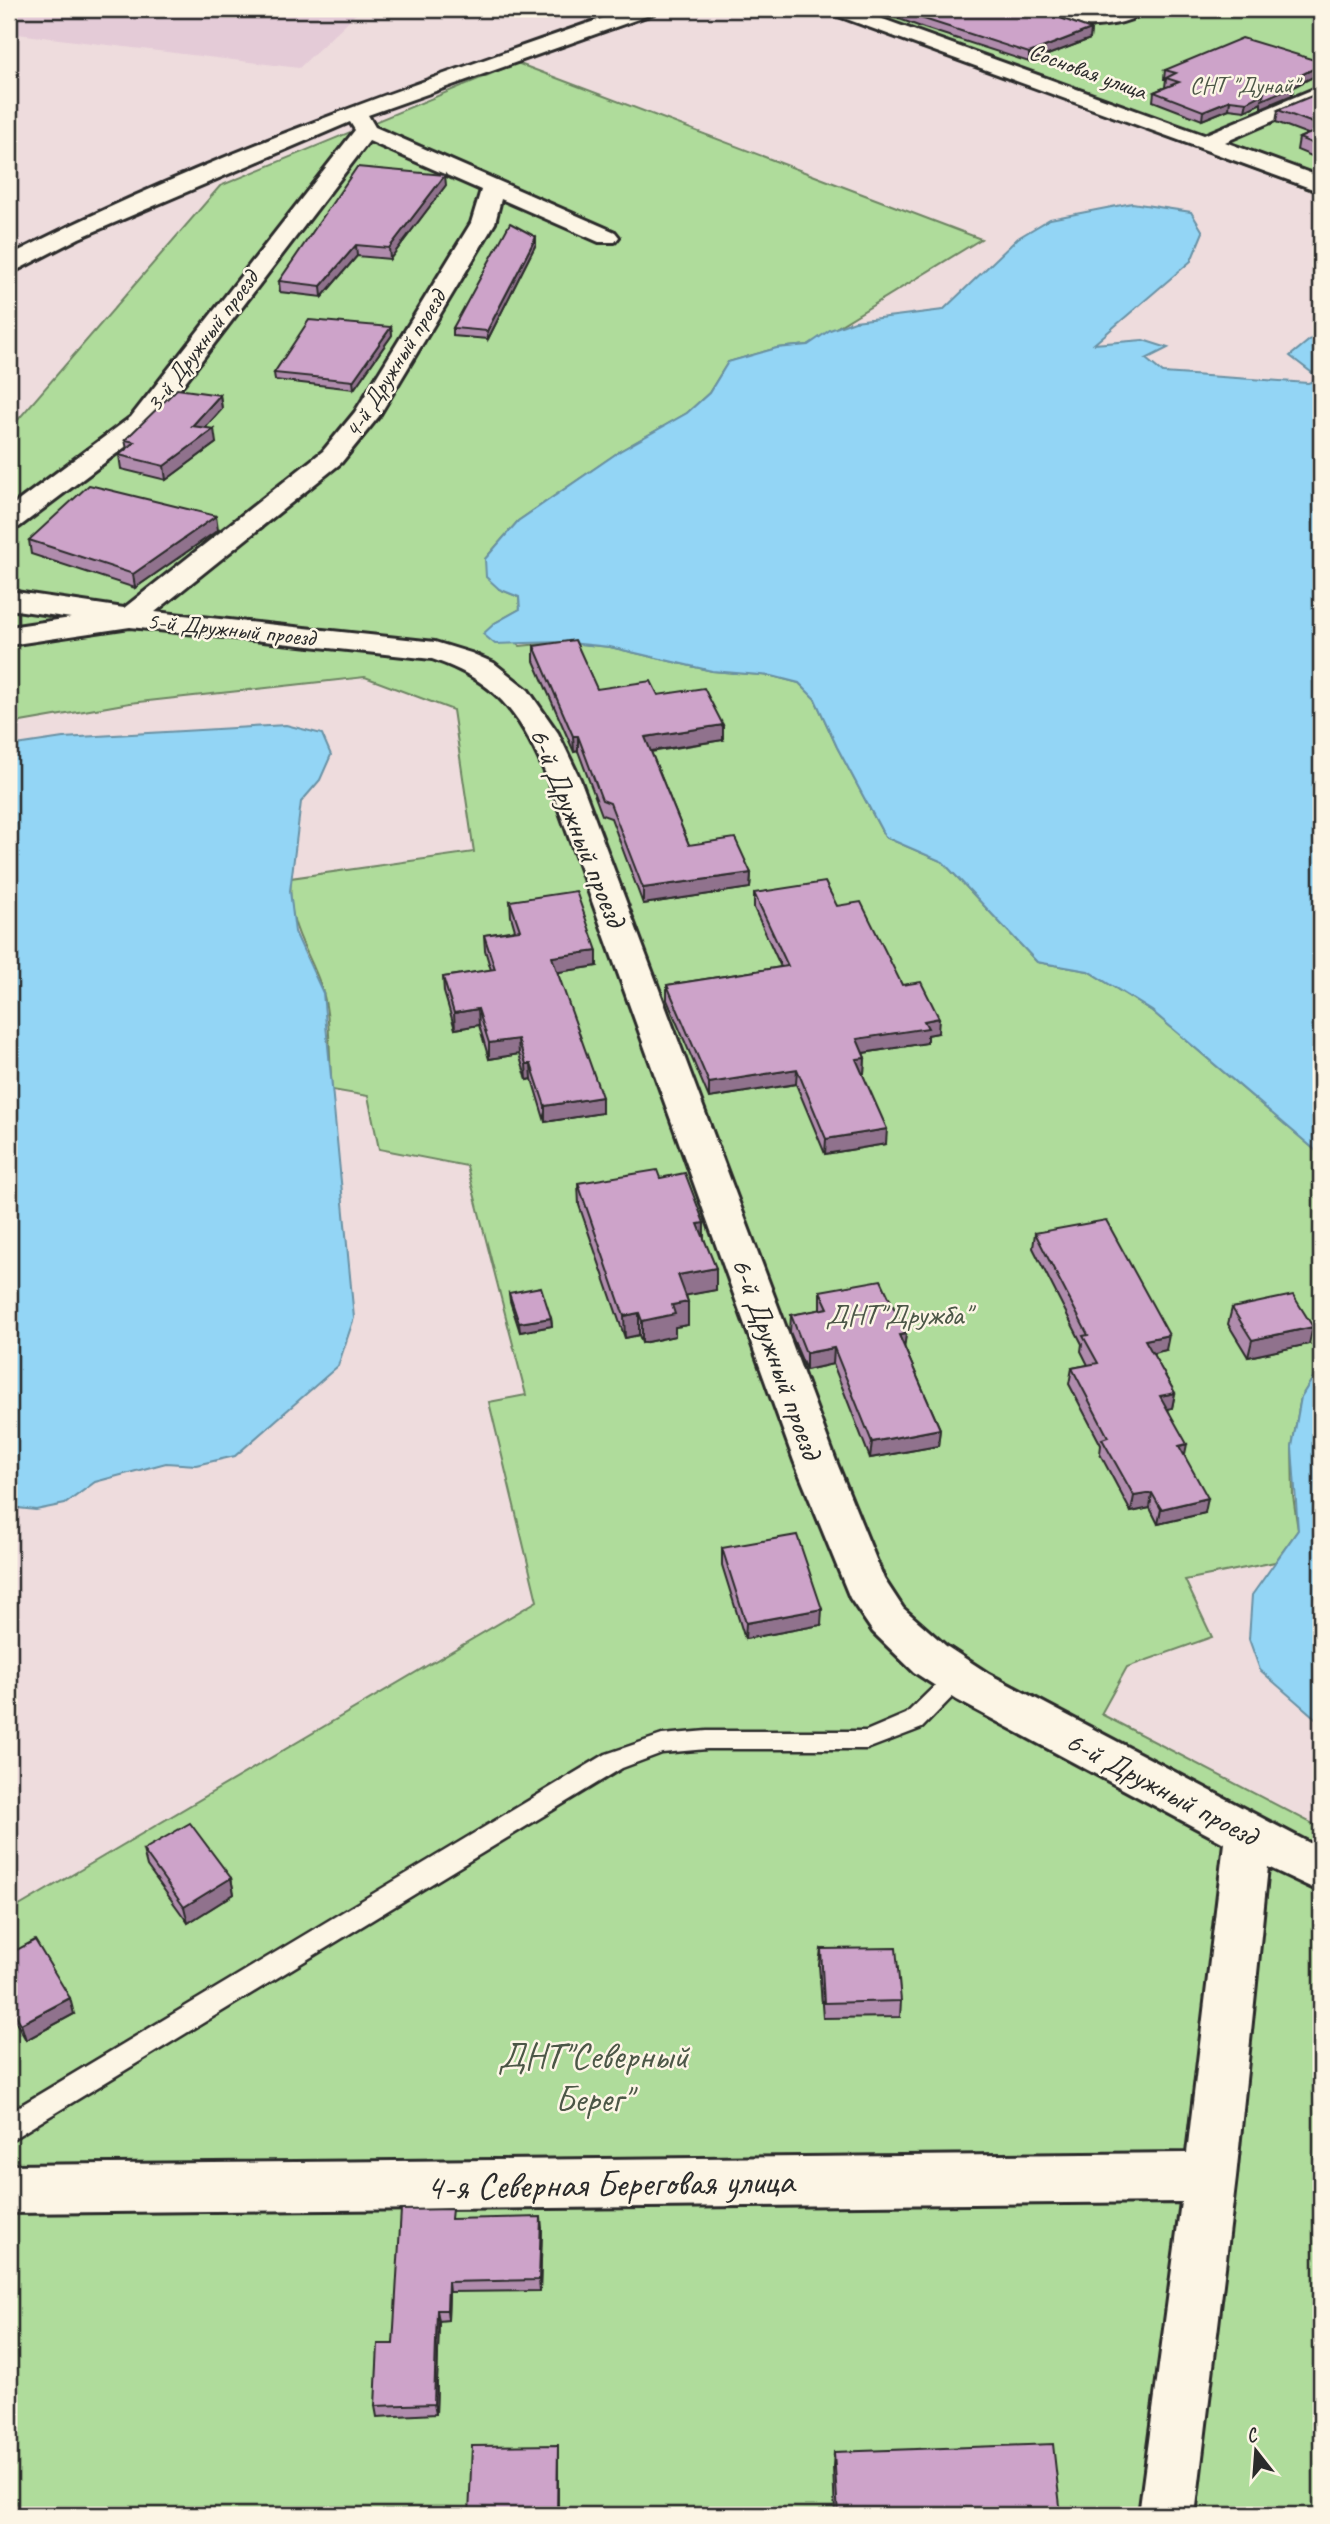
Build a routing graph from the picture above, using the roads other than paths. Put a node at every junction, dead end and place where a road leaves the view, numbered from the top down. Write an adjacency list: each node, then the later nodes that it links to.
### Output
1 (648, 9): 6 (street)
2 (837, 9): 7 (street, Сосновая улица)
3 (1038, 9): 4 (street)
4 (1136, 9)
5 (1318, 96): 7 (street)
6 (361, 121): 9 (street); 11 (street); 12 (street, 3-й Дружный проезд)
7 (1207, 142): 8 (street, Сосновая улица)
8 (1321, 185)
9 (494, 187): 10 (street); 14 (street, 4-й Дружный проезд)
10 (607, 237)
11 (9, 265)
12 (9, 521)
13 (9, 600): 14 (street, 5-й Дружный проезд)
14 (130, 618): 15 (street); 16 (street, 5-й Дружный проезд)
15 (9, 636)
16 (454, 656): 17 (street, 6-й Дружный проезд)
17 (958, 1678): 18 (street, 6-й Дружный проезд); 20 (lane)
18 (1248, 1834): 19 (street, 6-й Дружный проезд); 21 (street)
19 (1321, 1872)
20 (9, 2129)
21 (1210, 2177): 22 (street, 4-я Северная Береговая улица); 23 (street)
22 (9, 2189)
23 (1167, 2515)

